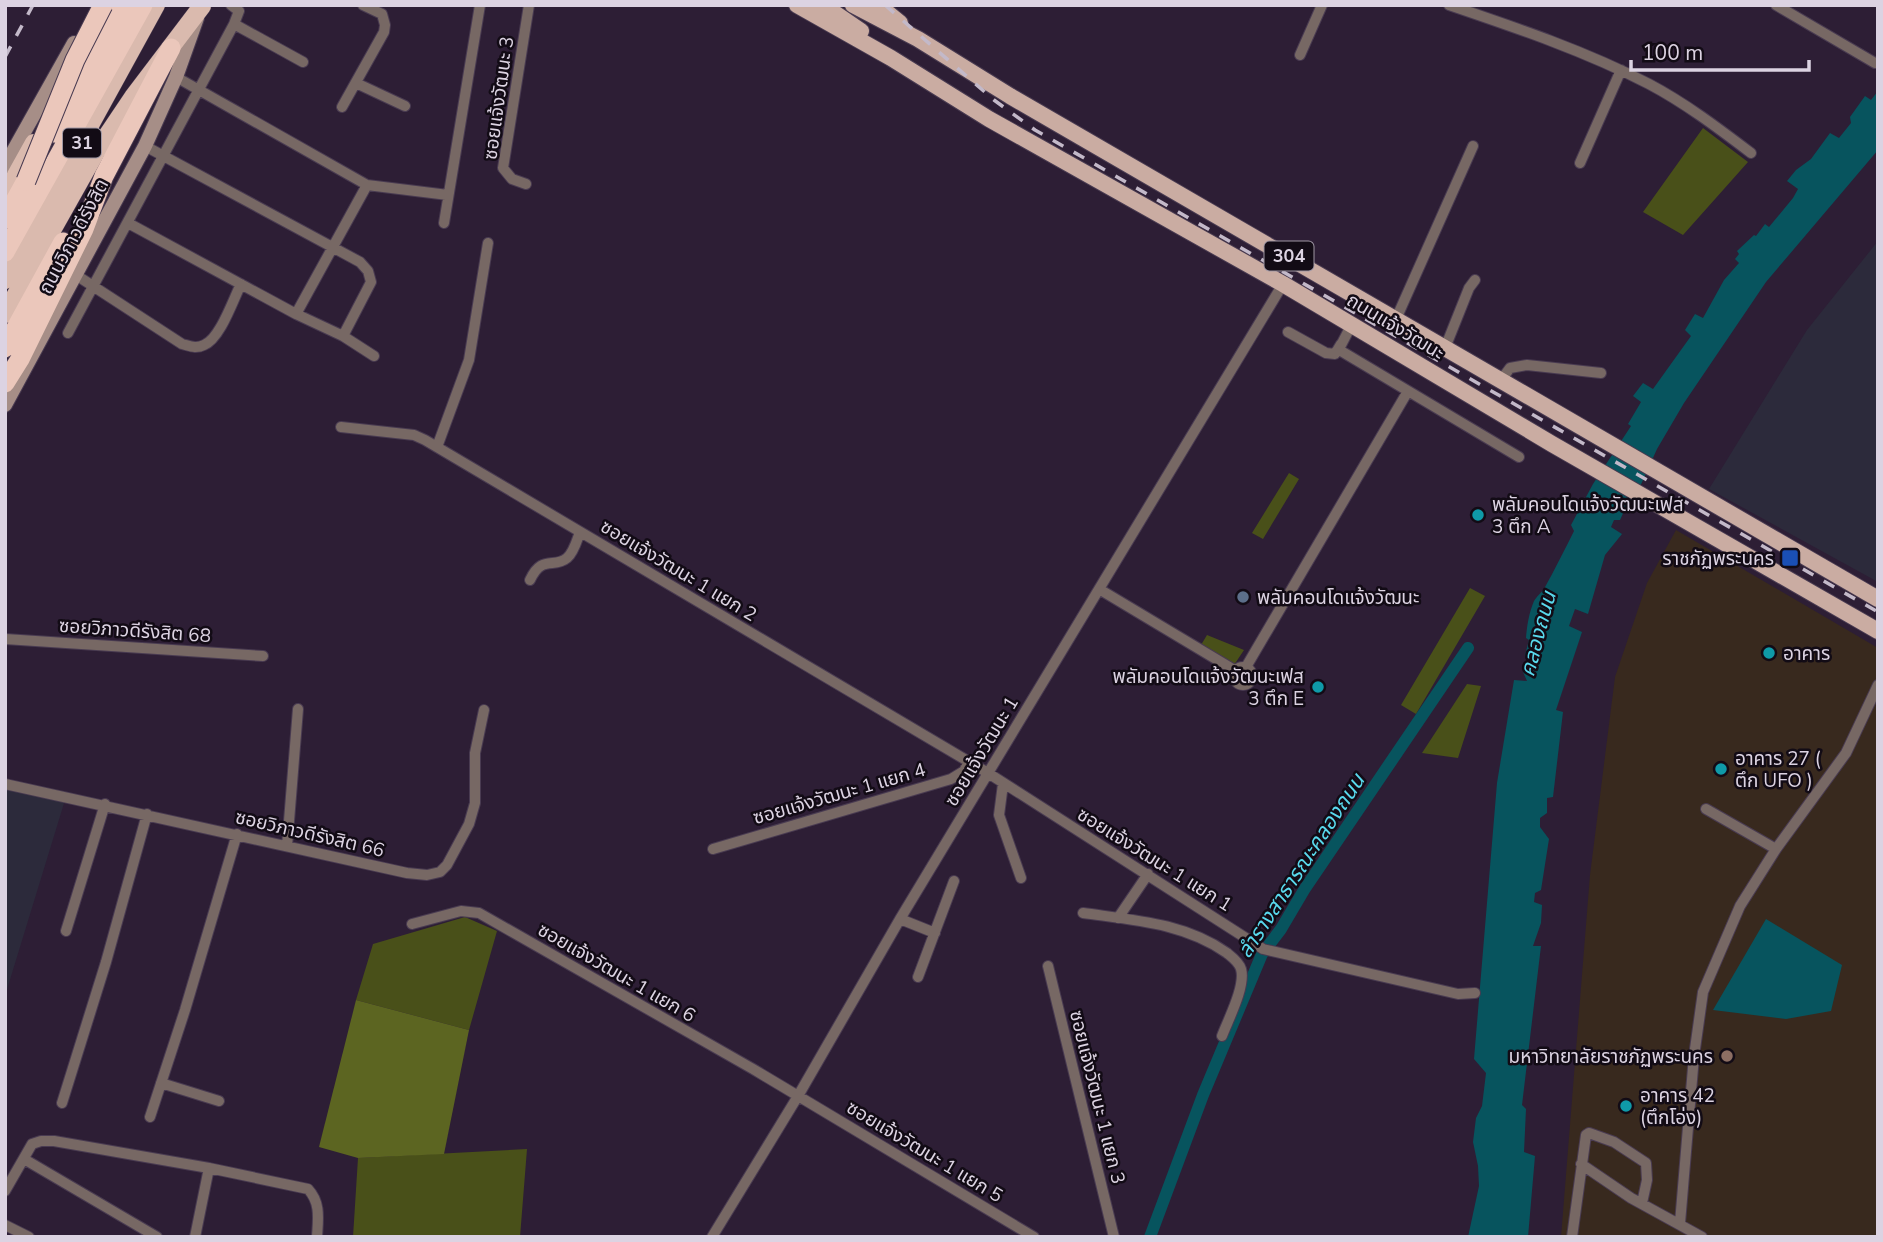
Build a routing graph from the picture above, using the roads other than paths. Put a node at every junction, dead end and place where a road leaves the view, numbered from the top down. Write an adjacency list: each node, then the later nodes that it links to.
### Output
1 (95, 5): 38 (main road)
2 (103, 5): 40 (highway, bridge)
3 (110, 5): 43 (highway, 31)
4 (124, 5): 40 (highway, 31, bridge)
5 (143, 5): 50 (highway, 31)
6 (156, 5): 52 (highway, ถนนวิภาวดีรังสิต / 31)
7 (231, 5): 20 (street)
8 (480, 5): 44 (street)
9 (529, 5): 41 (street, ซอยแจ้งวัฒนะ 3)
10 (797, 5): 24 (main road, ถนนแจ้งวัฒนะ)
11 (823, 5): 24 (main road, ถนนแจ้งวัฒนะ / 304)
12 (853, 5): 21 (main road, ถนนแจ้งวัฒนะ / 304)
13 (878, 5): 19 (main road, ถนนแจ้งวัฒนะ)
14 (1322, 5): 23 (street)
15 (1449, 5): 27 (street)
16 (1776, 5): 26 (street)
17 (202, 6): 22 (highway); 28 (main road, ถนนวิภาวดีรังสิต)
18 (367, 6): 29 (street)
19 (897, 12): 21 (main road, ถนนแจ้งวัฒนะ)
20 (234, 24): 25 (street); 30 (street)
21 (918, 38): 59 (main road, ถนนแจ้งวัฒนะ / 304)
22 (171, 48): 39 (highway); 57 (highway)
23 (1300, 55)
24 (891, 58): 55 (main road, ถนนแจ้งวัฒนะ / 304)
25 (303, 62)
26 (1875, 63)
27 (1621, 70): 35 (street); 37 (street)
28 (176, 77): 30 (street); 33 (main road, ถนนวิภาวดีรังสิต)
29 (356, 83): 31 (street); 32 (street)
30 (199, 90): 36 (street); 42 (street)
31 (405, 106)
32 (342, 107)
33 (145, 146): 36 (street); 51 (main road, ถนนวิภาวดีรังสิต)
34 (1473, 146): 59 (street)
35 (1751, 153)
36 (164, 156): 46 (street); 49 (street)
37 (1580, 163)
38 (5, 166)
39 (104, 176): 65 (highway); 70 (highway)
40 (26, 181): 45 (highway, 31)
41 (526, 184)
42 (367, 185): 44 (street); 49 (street)
43 (5, 195)
44 (449, 195): 47 (street)
45 (5, 219)
46 (128, 223): 54 (street); 56 (street)
47 (444, 223)
48 (488, 243): 74 (street)
49 (333, 248): 58 (street); 63 (street)
50 (5, 252)
51 (76, 275): 56 (street); 72 (main road, ถนนวิภาวดีรังสิต)
52 (5, 280)
53 (1475, 280): 66 (street)
54 (241, 284): 56 (street); 58 (street)
55 (1283, 284): 60 (main road, ถนนแจ้งวัฒนะ / 304); 78 (street, ซอยแจ้งวัฒนะ 1)
56 (94, 286): 62 (street)
57 (5, 314)
58 (296, 314): 63 (street)
59 (1396, 319): 66 (main road, ถนนแจ้งวัฒนะ / 304)
60 (1352, 324): 64 (street); 80 (main road, ถนนแจ้งวัฒนะ / 304)
61 (1288, 332): 64 (street)
62 (68, 333)
63 (343, 336): 67 (street)
64 (1341, 344): 71 (street)
65 (5, 348)
66 (1445, 348): 69 (main road, ถนนแจ้งวัฒนะ / 304)
67 (374, 356)
68 (1601, 373): 69 (street)
69 (1501, 380): 79 (main road, ถนนแจ้งวัฒนะ / 304)
70 (5, 383)
71 (1408, 391): 75 (street); 78 (street)
72 (5, 405)
73 (341, 427): 74 (street, ซอยแจ้งวัฒนะ 1 แยก 2)
74 (437, 447): 76 (street, ซอยแจ้งวัฒนะ 1 แยก 2)
75 (1519, 457)
76 (580, 532): 77 (street); 86 (street, ซอยแจ้งวัฒนะ 1 แยก 2)
77 (530, 580)
78 (1099, 589): 87 (street, ซอยแจ้งวัฒนะ 1)
79 (1878, 599)
80 (1878, 631)
81 (5, 639): 82 (street, ซอยวิภาวดีรังสิต 68)
82 (263, 656)
83 (1878, 685): 96 (street)
84 (298, 709): 94 (street)
85 (484, 710): 94 (street, ซอยวิภาวดีรังสิต 66)
86 (969, 762): 87 (street, ซอยแจ้งวัฒนะ 1 แยก 2); 95 (street, ซอยแจ้งวัฒนะ 1 แยก 4)
87 (988, 773): 89 (street, ซอยแจ้งวัฒนะ 1 แยก 1); 102 (street, ซอยแจ้งวัฒนะ 1)
88 (5, 784): 90 (street, ซอยวิภาวดีรังสิต 66)
89 (1003, 784): 97 (street, ซอยแจ้งวัฒนะ 1 แยก 1); 98 (street)
90 (105, 804): 92 (street, ซอยวิภาวดีรังสิต 66); 104 (street)
91 (1706, 809): 96 (street)
92 (147, 814): 93 (street, ซอยวิภาวดีรังสิต 66); 113 (street)
93 (237, 834): 94 (street, ซอยวิภาวดีรังสิต 66); 110 (street)
94 (287, 846)
95 (713, 849)
96 (1776, 849): 120 (street)
97 (1148, 874): 101 (street); 108 (street, ซอยแจ้งวัฒนะ 1 แยก 1)
98 (1021, 878)
99 (954, 881): 105 (street)
100 (1083, 913): 101 (street)
101 (1118, 918): 109 (street)
102 (900, 919): 105 (street); 111 (street, ซอยแจ้งวัฒนะ 1)
103 (412, 924): 111 (street, ซอยแจ้งวัฒนะ 1 แยก 6)
104 (66, 931)
105 (934, 933): 107 (street)
106 (1048, 966): 128 (street, ซอยแจ้งวัฒนะ 1 แยก 3)
107 (918, 977)
108 (1475, 993)
109 (1222, 1036)
110 (161, 1083): 112 (street); 114 (street)
111 (798, 1096): 126 (street, ซอยแจ้งวัฒนะ 1); 127 (street, ซอยแจ้งวัฒนะ 1 แยก 5)
112 (219, 1101)
113 (62, 1103)
114 (150, 1117)
115 (24, 1159): 117 (street); 118 (street); 123 (street)
116 (1581, 1164): 119 (street); 119 (street); 129 (street)
117 (209, 1168): 124 (street); 125 (street)
118 (5, 1191)
119 (1642, 1203): 120 (street)
120 (1680, 1223): 130 (street)
121 (5, 1225): 122 (street)
122 (29, 1237)
123 (157, 1237)
124 (195, 1237)
125 (317, 1237)
126 (712, 1237)
127 (1034, 1237)
128 (1114, 1237)
129 (1572, 1237)
130 (1702, 1237)

